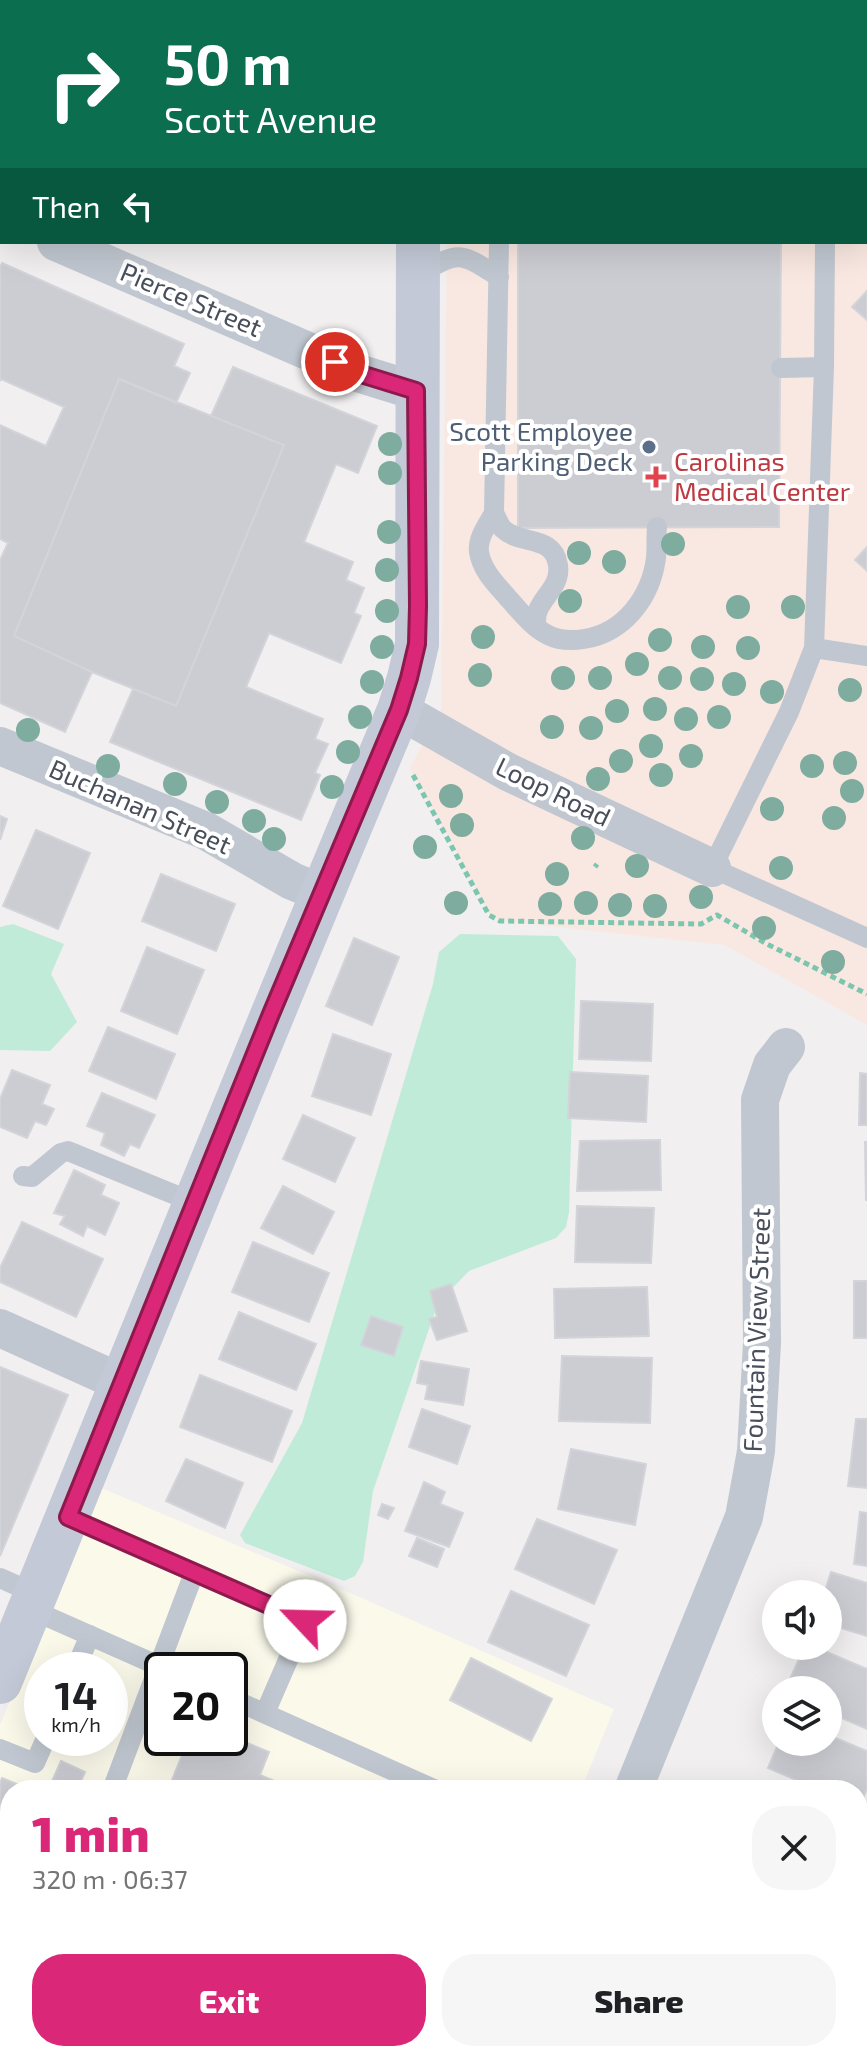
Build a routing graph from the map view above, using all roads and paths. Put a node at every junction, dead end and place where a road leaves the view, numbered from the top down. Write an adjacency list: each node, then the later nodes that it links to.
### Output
1 (61, 244): 8 (street, Pierce Street)
2 (499, 244): 5 (lane)
3 (825, 244): 6 (lane)
4 (418, 258): 5 (lane); 8 (main road)
5 (499, 277): 9 (lane)
6 (824, 367): 7 (lane); 12 (lane)
7 (781, 368)
8 (416, 391): 14 (main road)
9 (494, 513): 11 (lane); 11 (lane)
10 (657, 527): 11 (lane)
11 (537, 628)
12 (814, 648): 13 (lane); 17 (lane)
13 (867, 656)
14 (399, 710): 17 (street, Loop Road); 18 (main road)
15 (0, 746): 18 (street, Buchanan Street)
16 (413, 775): 20 (path)
17 (712, 868): 19 (lane)
18 (321, 893): 23 (main road)
19 (867, 938)
20 (867, 994)
21 (786, 1047): 41 (street, Fountain View Street)
22 (23, 1176): 23 (lane)
23 (195, 1203): 25 (main road)
24 (0, 1328): 25 (street)
25 (122, 1383): 26 (main road)
26 (68, 1517): 27 (lane); 28 (main road)
27 (194, 1573): 31 (lane); 36 (lane)
28 (22, 1594): 29 (lane); 33 (main road)
29 (90, 1635): 30 (lane); 32 (lane)
30 (83, 1652)
31 (168, 1652)
32 (144, 1659)
33 (0, 1682)
34 (248, 1706): 36 (lane)
35 (144, 1713): 39 (lane)
36 (265, 1713): 40 (lane)
37 (0, 1749): 38 (lane)
38 (38, 1756)
39 (116, 1780)
40 (414, 1780)
41 (637, 1780)

